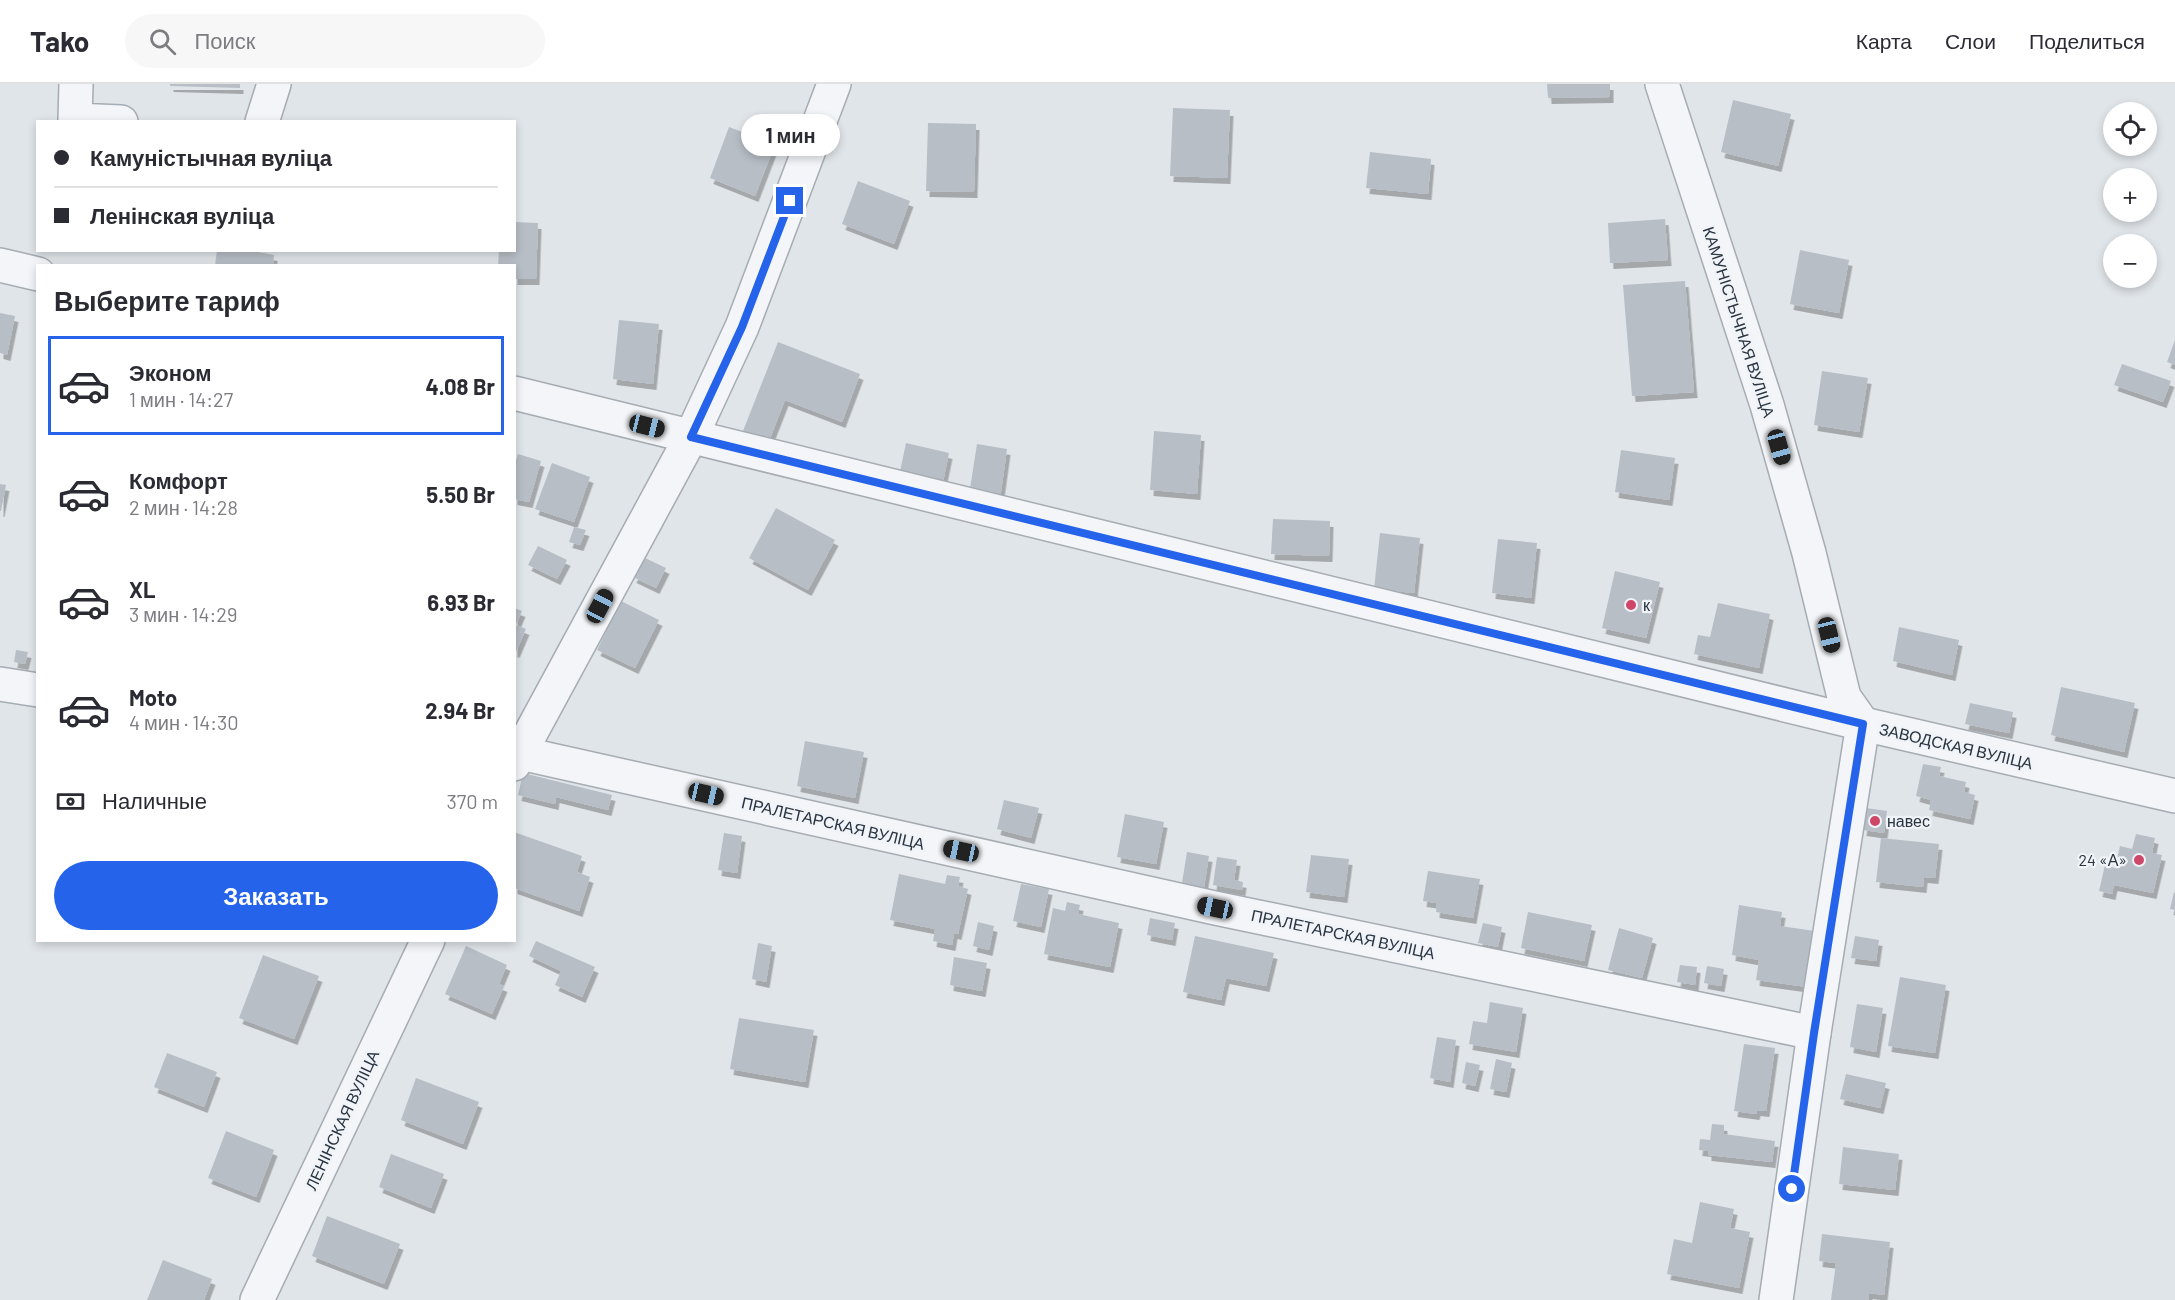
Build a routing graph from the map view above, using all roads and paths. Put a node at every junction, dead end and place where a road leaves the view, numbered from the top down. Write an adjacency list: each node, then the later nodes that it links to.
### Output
1 (76, 84): 5 (street)
2 (274, 84): 6 (street)
3 (834, 84): 10 (street)
4 (1662, 84): 13 (street, КАМУНІСТЫЧНАЯ ВУЛІЦА)
5 (75, 120)
6 (262, 120)
7 (0, 265): 8 (street)
8 (36, 274)
9 (516, 393): 10 (street, ЗАВОДСКАЯ ВУЛІЦА)
10 (691, 437): 13 (street, ЗАВОДСКАЯ ВУЛІЦА); 14 (street)
11 (0, 684): 12 (street)
12 (36, 690)
13 (1863, 724): 15 (street, ЗАВОДСКАЯ ВУЛІЦА); 17 (street)
14 (518, 759): 17 (street, ПРАЛЕТАРСКАЯ ВУЛІЦА)
15 (2175, 796)
16 (427, 942): 18 (street, ЛЕНІНСКАЯ ВУЛІЦА)
17 (1814, 1033): 19 (street)
18 (257, 1300)
19 (1776, 1300)

